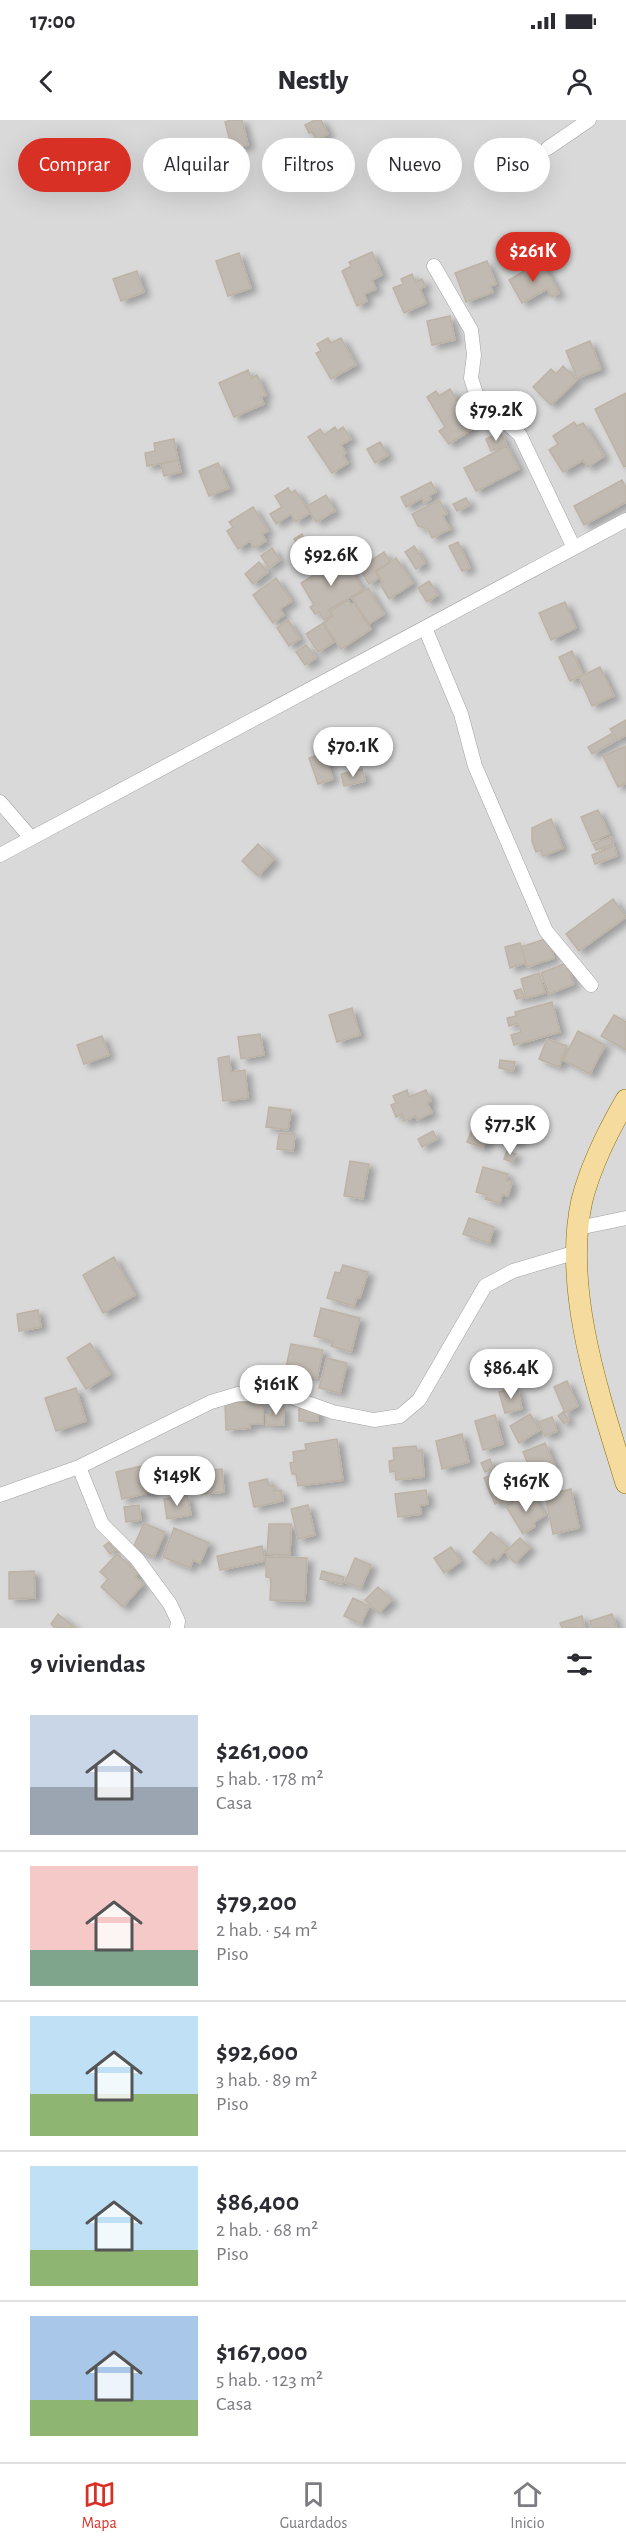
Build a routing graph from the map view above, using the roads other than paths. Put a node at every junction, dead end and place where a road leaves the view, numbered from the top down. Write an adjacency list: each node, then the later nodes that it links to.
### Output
1 (589, 120): 2 (street)
2 (550, 147)
3 (434, 267): 5 (street)
4 (626, 520): 5 (street)
5 (574, 548): 6 (street)
6 (425, 628): 8 (street); 10 (street)
7 (0, 802): 8 (street)
8 (31, 838): 9 (street)
9 (0, 855)
10 (591, 985)
11 (626, 1100): 13 (main road)
12 (626, 1218): 13 (street)
13 (578, 1228): 14 (main road)
14 (577, 1252): 15 (street); 16 (main road)
15 (79, 1467): 17 (street); 18 (street)
16 (626, 1483)
17 (0, 1495)
18 (177, 1628)

